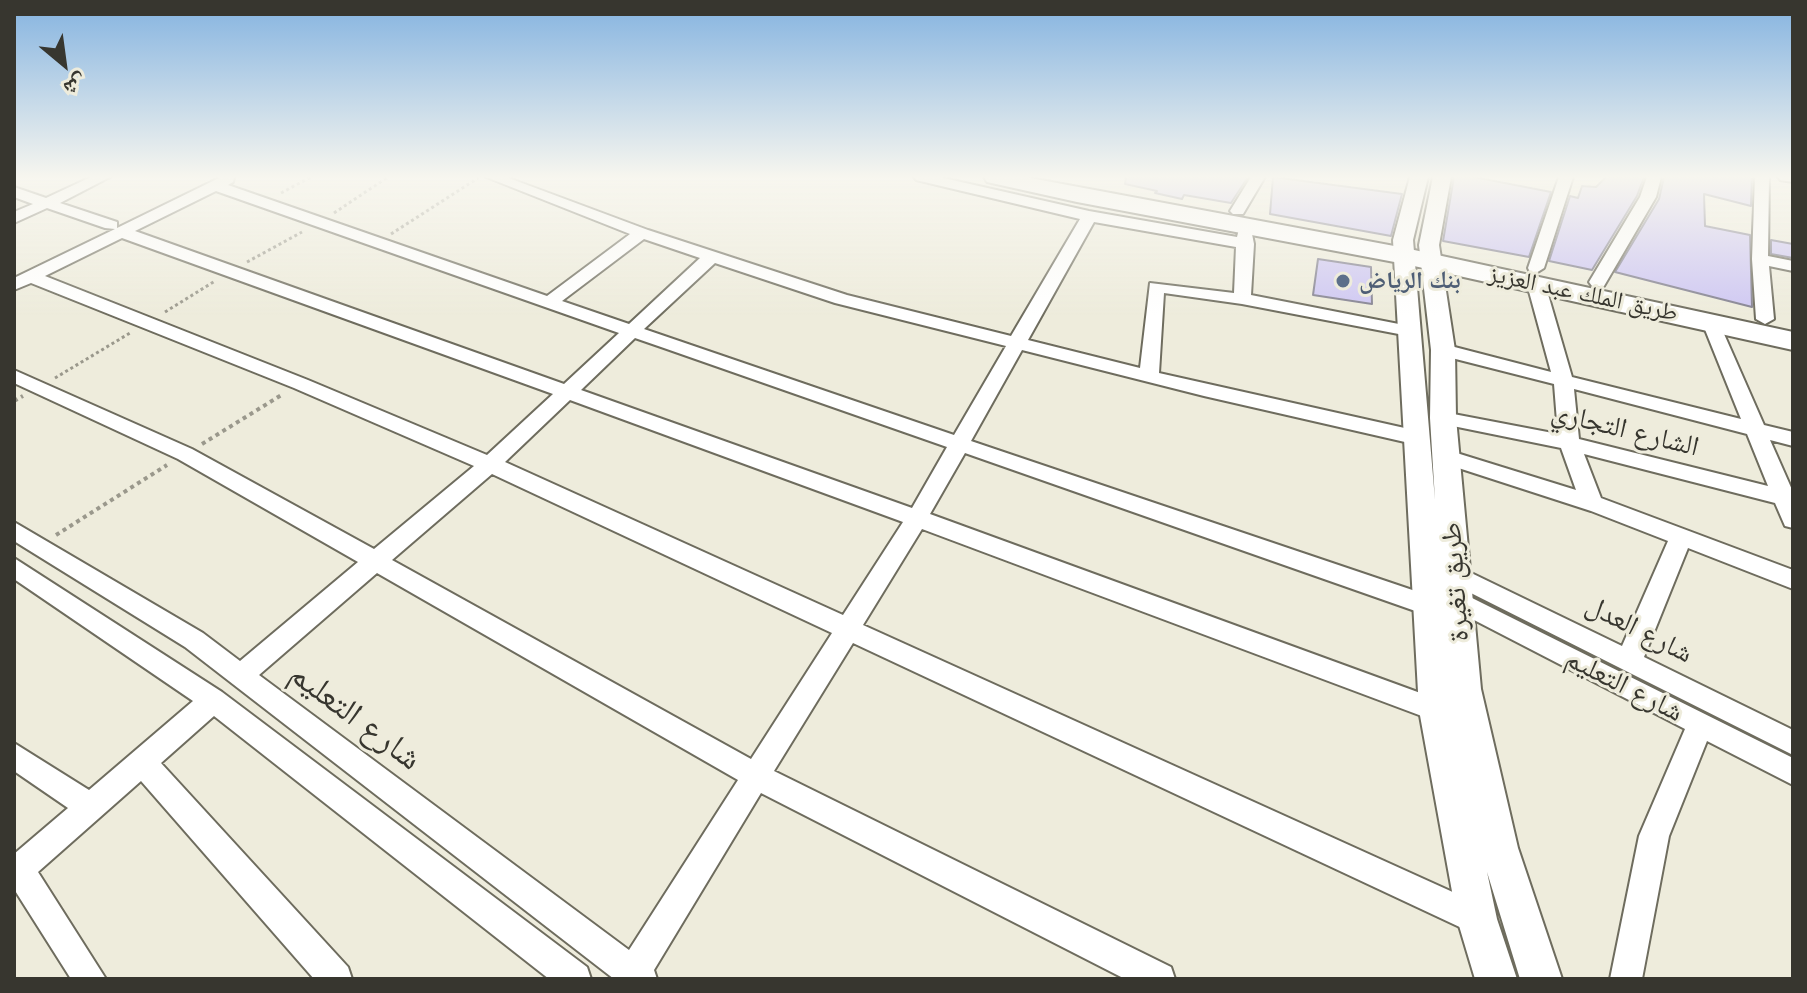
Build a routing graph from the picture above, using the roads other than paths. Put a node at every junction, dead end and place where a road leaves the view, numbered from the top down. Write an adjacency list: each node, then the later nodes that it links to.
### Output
1 (101, 223): 16 (street)
2 (127, 223): 16 (street)
3 (323, 223): 26 (street)
4 (616, 223): 17 (street)
5 (1085, 223): 33 (street)
6 (1183, 223): 15 (street)
7 (1220, 223): 15 (highway, طريق الملك عبد العزيز)
8 (1226, 223): 15 (highway, طريق الملك عبد العزيز)
9 (1244, 223): 15 (street)
10 (1418, 223): 18 (main road, طريق تغيرة)
11 (1426, 223): 18 (main road, طريق تغيرة)
12 (1552, 223): 23 (street)
13 (1633, 223): 24 (street)
14 (1761, 223): 20 (street)
15 (1243, 228): 18 (highway, طريق الملك عبد العزيز); 25 (street)
16 (116, 229): 22 (street); 38 (street)
17 (642, 233): 19 (street); 26 (street)
18 (1417, 251): 23 (highway, طريق الملك عبد العزيز); 30 (main road, طريق تغيرة); 34 (main road, طريق تغيرة)
19 (712, 256): 31 (street); 33 (street)
20 (1760, 259): 21 (street); 27 (street)
21 (1793, 266)
22 (19, 274): 46 (street)
23 (1536, 276): 24 (highway, طريق الملك عبد العزيز); 28 (highway, طريق الملك عبد العزيز); 37 (street)
24 (1598, 282): 27 (highway, طريق الملك عبد العزيز)
25 (1242, 299): 30 (street); 35 (street)
26 (550, 302): 31 (street)
27 (1765, 319): 29 (highway, طريق الملك عبد العزيز)
28 (1711, 322): 32 (highway, طريق الملك عبد العزيز); 40 (street)
29 (1793, 325)
30 (1409, 331): 41 (main road, طريق تغيرة)
31 (631, 332): 38 (street); 43 (street)
32 (1793, 341)
33 (1016, 342): 35 (street); 43 (street)
34 (1443, 350): 37 (street); 39 (main road, طريق تغيرة)
35 (1149, 375): 41 (street)
36 (14, 376): 53 (street)
37 (1563, 380): 40 (street); 44 (street)
38 (566, 393): 46 (street); 49 (street)
39 (1443, 418): 44 (street, الشارع التجاري); 45 (main road, طريق تغيرة)
40 (1756, 429): 42 (street); 47 (street)
41 (1418, 438): 56 (main road, طريق تغيرة)
42 (1793, 439)
43 (959, 442): 49 (street); 56 (street)
44 (1569, 443): 47 (street, الشارع التجاري); 48 (street)
45 (1447, 457): 48 (street); 56 (main road, طريق تغيرة)
46 (490, 464): 53 (street); 57 (street)
47 (1787, 499): 50 (street)
48 (1592, 503): 52 (street)
49 (917, 518): 57 (street); 61 (street)
50 (1793, 520)
51 (14, 530): 59 (street, شارع التعليم)
52 (1681, 537): 55 (street); 58 (street)
53 (378, 560): 59 (street); 67 (street)
54 (15, 569): 60 (street)
55 (1793, 580)
56 (1447, 593): 58 (street, شارع العدل); 61 (main road, طريق تغيرة); 62 (street, شارع التعليم); 77 (main road, طريق تغيرة)
57 (848, 628): 67 (street); 70 (street)
58 (1629, 661): 63 (street, شارع العدل)
59 (241, 675): 71 (street, شارع التعليم)
60 (213, 700): 65 (street); 74 (street)
61 (1436, 710): 70 (main road, طريق تغيرة)
62 (1700, 725): 66 (street, شارع التعليم); 78 (street)
63 (1793, 743)
64 (14, 755): 68 (street)
65 (143, 763): 68 (street); 73 (street)
66 (1793, 772)
67 (756, 776): 71 (street); 75 (street)
68 (91, 808): 69 (street)
69 (17, 872): 72 (street)
70 (1477, 919): 76 (main road, طريق تغيرة)
71 (637, 976)
72 (90, 979)
73 (336, 979)
74 (575, 979)
75 (1159, 979)
76 (1496, 979)
77 (1541, 979)
78 (1626, 979)

